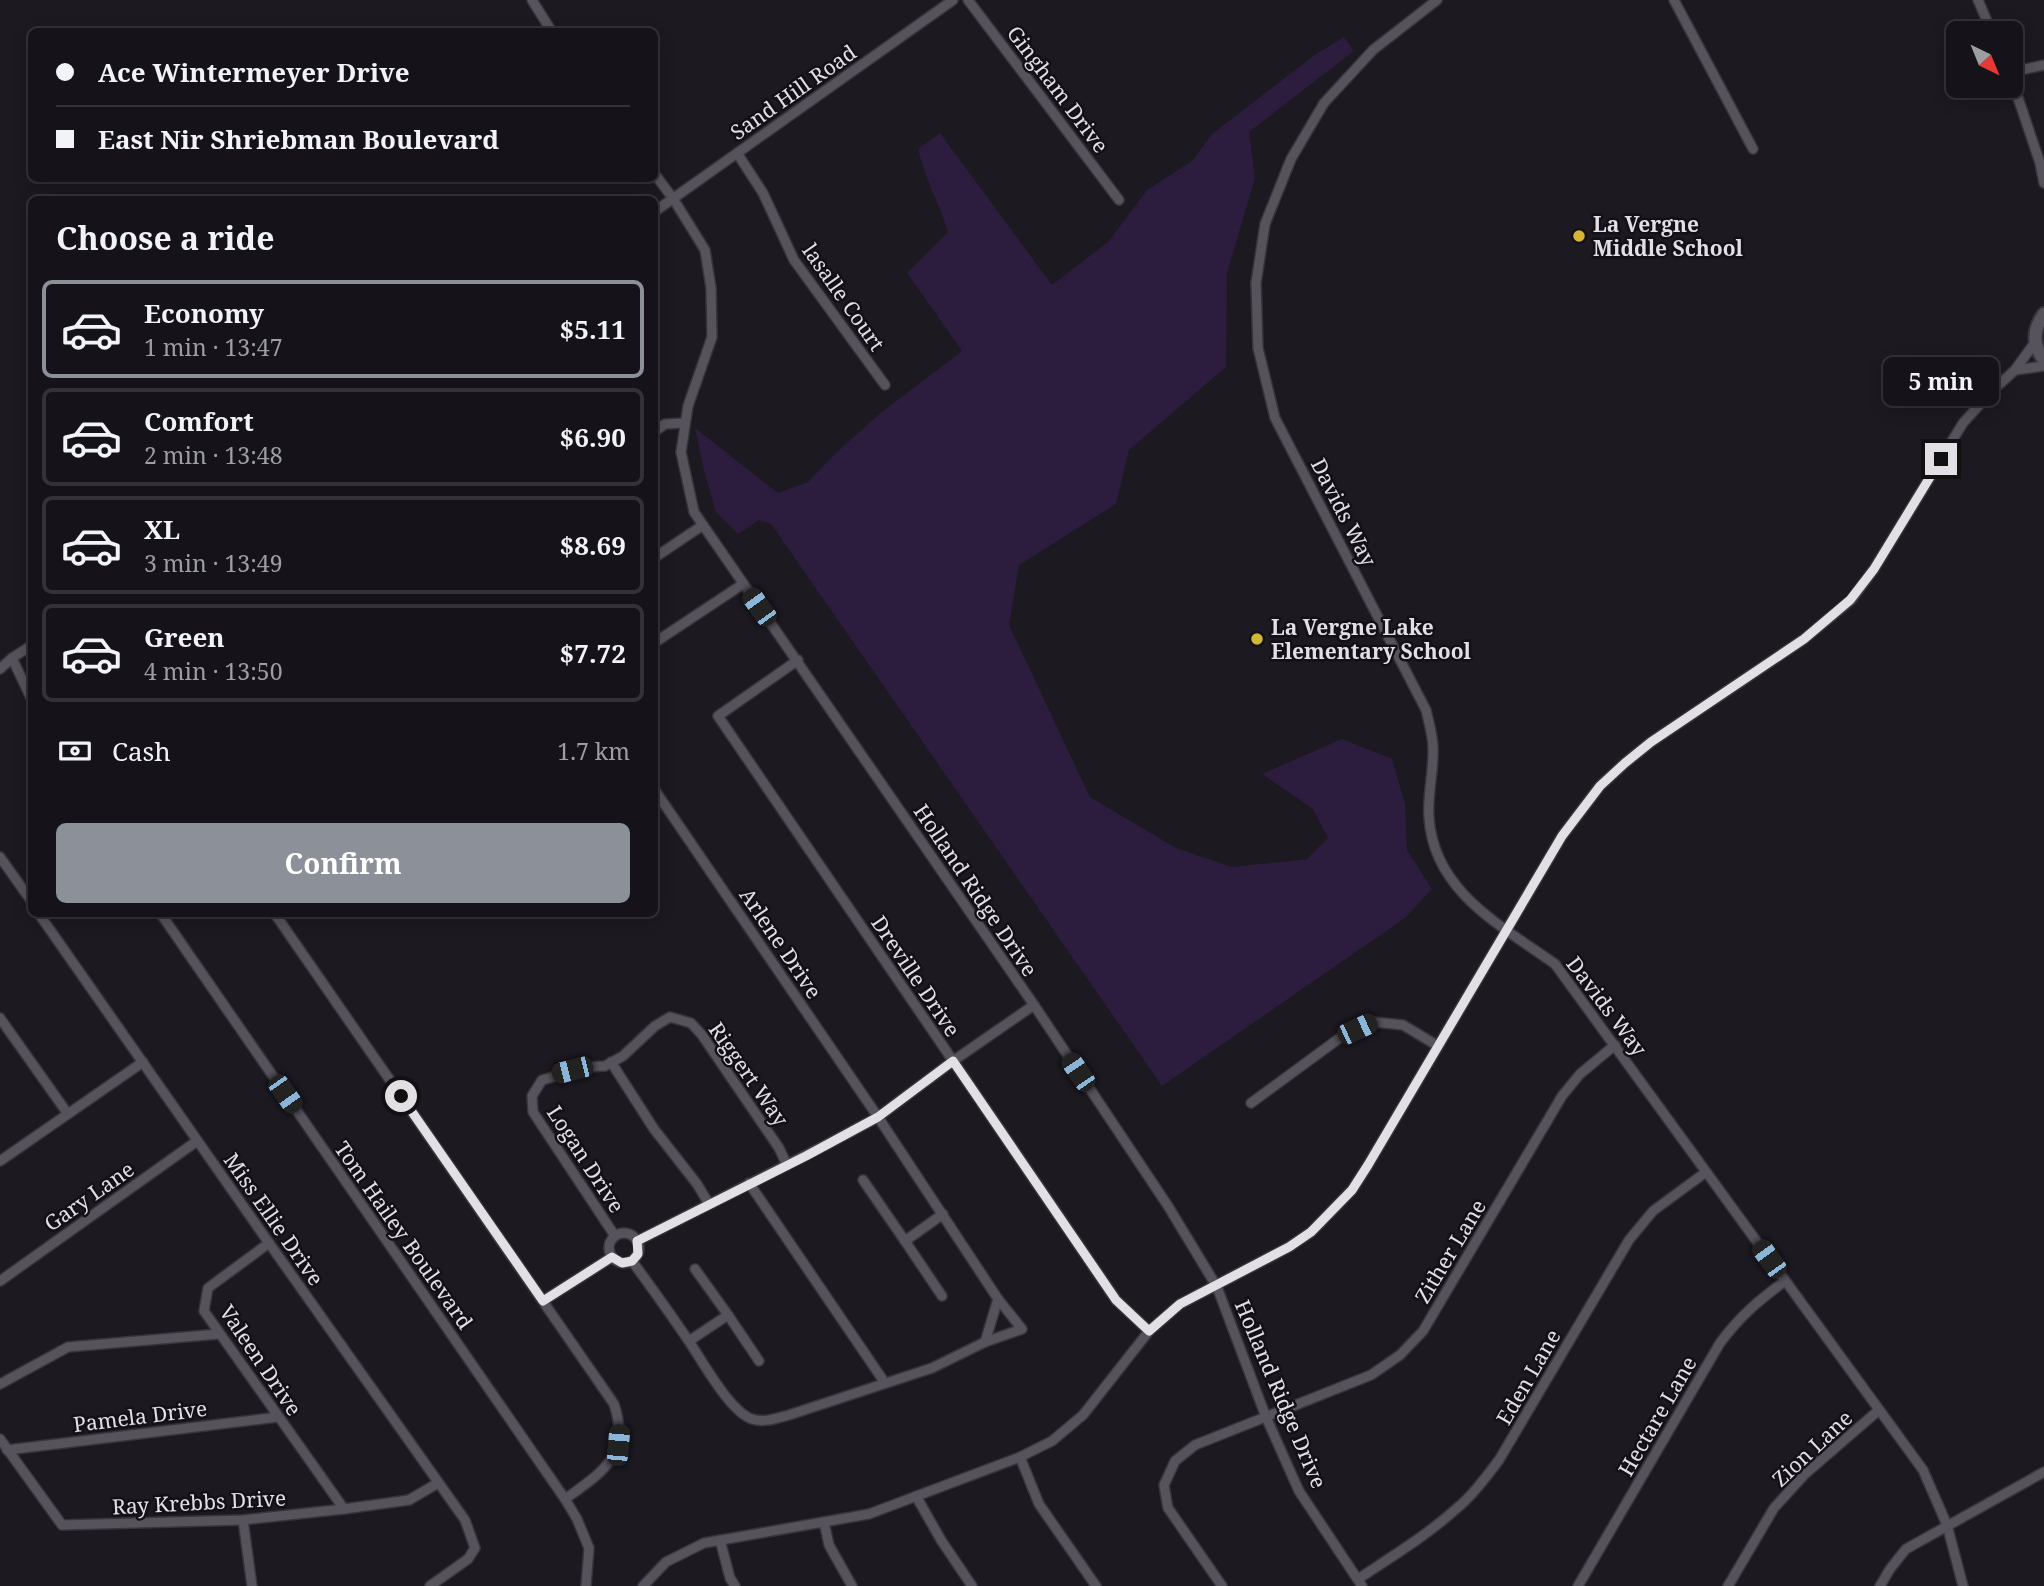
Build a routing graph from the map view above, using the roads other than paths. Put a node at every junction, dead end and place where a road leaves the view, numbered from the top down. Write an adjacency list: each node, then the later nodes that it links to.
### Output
1 (532, 0): 8 (street)
2 (953, 0): 13 (street, Sand Hill Road)
3 (968, 0): 17 (street, Gingham Drive)
4 (1437, 0): 42 (street, Davids Way)
5 (1674, 0): 12 (street)
6 (1978, 0): 7 (street)
7 (1987, 21)
8 (550, 28)
9 (2044, 65): 10 (street)
10 (2023, 71)
11 (2019, 98): 15 (street)
12 (1753, 149)
13 (737, 153): 16 (street, Sand Hill Road); 24 (street, lasalle Court)
14 (658, 178): 16 (street, Holland Ridge Drive)
15 (2044, 183)
16 (674, 200): 18 (street, Sand Hill Road); 25 (street, Holland Ridge Drive)
17 (1119, 200)
18 (658, 210)
19 (2044, 314): 20 (main road)
20 (2036, 341): 21 (main road); 23 (street)
21 (2044, 360)
22 (2044, 366): 23 (street)
23 (2015, 370): 42 (street)
24 (885, 385)
25 (685, 423): 26 (street); 27 (street, Holland Ridge Drive)
26 (658, 429)
27 (703, 525): 28 (street); 29 (street, Holland Ridge Drive)
28 (658, 555)
29 (743, 584): 30 (street); 33 (street, Holland Ridge Drive)
30 (658, 640)
31 (28, 647): 32 (street)
32 (12, 657): 34 (street); 35 (street)
33 (797, 660): 43 (street, Holland Ridge Drive); 48 (street, Dreville Drive)
34 (0, 669)
35 (28, 691)
36 (658, 795): 53 (street, Arlene Drive)
37 (0, 857): 38 (street)
38 (28, 896)
39 (41, 917): 49 (street, Miss Ellie Drive)
40 (163, 917): 92 (street, Tom Hailey Boulevard)
41 (277, 917): 74 (street)
42 (1507, 930): 46 (street, Davids Way); 47 (street)
43 (1034, 1005): 48 (street); 71 (street, Holland Ridge Drive)
44 (670, 1017): 50 (street, Logan Drive); 56 (street, Riggert Way)
45 (0, 1018): 52 (street)
46 (1615, 1045): 57 (street, Davids Way); 85 (street, Zither Lane)
47 (1438, 1046): 51 (street); 71 (street)
48 (953, 1061): 53 (street); 76 (street, Dreville Drive)
49 (143, 1062): 52 (street); 54 (street, Miss Ellie Drive)
50 (611, 1062): 60 (street); 62 (street, Logan Drive)
51 (1251, 1103)
52 (68, 1114): 55 (street)
53 (878, 1117): 56 (street); 61 (street, Arlene Drive)
54 (197, 1141): 65 (street, Miss Ellie Drive); 69 (street, Gary Lane)
55 (0, 1161)
56 (787, 1166): 59 (street)
57 (1706, 1172): 70 (street, Davids Way); 98 (street, Eden Lane)
58 (863, 1180): 64 (street)
59 (749, 1183): 60 (street); 81 (street)
60 (709, 1204): 63 (street)
61 (943, 1214): 64 (street); 73 (street, Arlene Drive)
62 (615, 1236): 63 (street); 66 (street)
63 (637, 1241): 67 (street)
64 (905, 1241): 72 (street)
65 (269, 1243): 77 (street, Valeen Drive); 90 (street, Miss Ellie Drive)
66 (612, 1257): 67 (street); 74 (street)
67 (632, 1261): 78 (street)
68 (695, 1269): 75 (street)
69 (0, 1280)
70 (1785, 1281): 83 (street, Davids Way); 108 (street, Hectare Lane)
71 (1217, 1287): 76 (street); 85 (street, Holland Ridge Drive)
72 (942, 1296)
73 (998, 1299): 79 (street); 79 (street, Arlene Drive)
74 (543, 1301): 92 (street)
75 (728, 1315): 78 (street); 80 (street)
76 (1149, 1331): 88 (street)
77 (219, 1334): 82 (street); 84 (street, Valeen Drive)
78 (689, 1341): 81 (street)
79 (985, 1342): 81 (street)
80 (759, 1361)
81 (885, 1383)
82 (0, 1384)
83 (1879, 1410): 96 (street, Davids Way); 109 (street, Zion Lane)
84 (278, 1417): 87 (street, Pamela Drive); 93 (street, Valeen Drive)
85 (1266, 1417): 98 (street, Holland Ridge Drive); 107 (street, Zither Lane)
86 (0, 1439): 87 (street, Ray Krebbs Drive)
87 (7, 1450): 94 (street, Ray Krebbs Drive)
88 (1020, 1457): 91 (street); 106 (street)
89 (2044, 1472): 96 (street)
90 (438, 1483): 93 (street, Ray Krebbs Drive); 100 (street, Miss Ellie Drive)
91 (916, 1496): 95 (street); 105 (street)
92 (565, 1499): 101 (street, Tom Hailey Boulevard)
93 (344, 1509): 94 (street, Ray Krebbs Drive)
94 (243, 1520): 99 (street)
95 (824, 1522): 97 (street); 104 (street)
96 (1947, 1525): 110 (street); 111 (street, Davids Way)
97 (720, 1540): 102 (street); 103 (street)
98 (1360, 1583)
99 (252, 1586)
100 (430, 1586)
101 (586, 1586)
102 (643, 1586)
103 (735, 1586)
104 (852, 1586)
105 (972, 1586)
106 (1096, 1586)
107 (1222, 1586)
108 (1578, 1586)
109 (1728, 1586)
110 (1880, 1586)
111 (1962, 1586)

